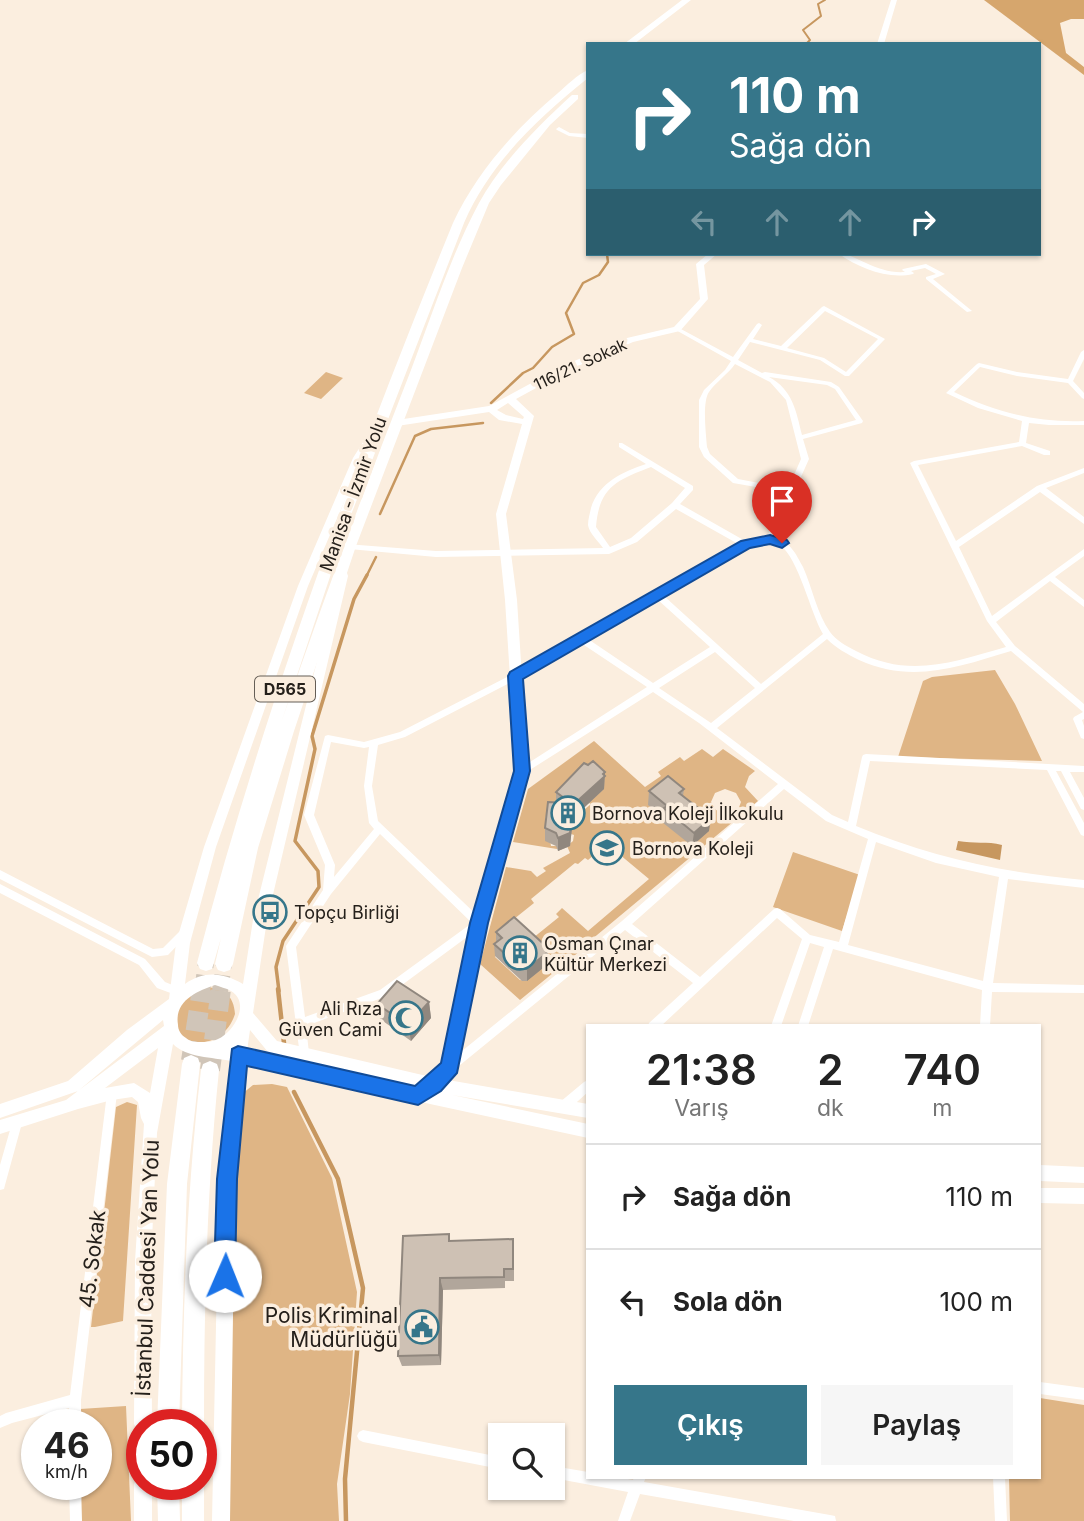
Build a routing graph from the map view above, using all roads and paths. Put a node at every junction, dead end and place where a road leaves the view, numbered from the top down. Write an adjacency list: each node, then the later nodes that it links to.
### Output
1 (687, 0): 4 (highway)
2 (699, 0): 5 (highway)
3 (894, 0): 6 (main road)
4 (631, 42)
5 (644, 42)
6 (881, 42)
7 (586, 75): 25 (highway, Manisa - İzmir Yolu / D565)
8 (586, 87): 28 (highway, Manisa - İzmir Yolu / D565)
9 (559, 129): 10 (street)
10 (586, 136)
11 (710, 256): 15 (main road)
12 (846, 256): 13 (street)
13 (969, 311)
14 (760, 325): 16 (street)
15 (677, 329): 19 (street); 23 (main road, 116/21. Sokak)
16 (749, 340): 17 (street); 19 (street)
17 (783, 348): 17 (street)
18 (1084, 352): 21 (street)
19 (735, 359): 20 (street); 36 (street)
20 (759, 373): 30 (street); 30 (street)
21 (1070, 381): 22 (street); 26 (street)
22 (1084, 397)
23 (508, 398): 24 (main road, 116/21. Sokak); 27 (main road)
24 (491, 409): 27 (main road); 28 (main road, 116/21. Sokak)
25 (380, 420): 80 (main road); 84 (highway, Manisa - İzmir Yolu / D565)
26 (1026, 420): 29 (street); 31 (street)
27 (526, 422): 45 (main road)
28 (397, 423): 43 (highway, Manisa - İzmir Yolu / D565)
29 (1084, 423)
30 (800, 438): 40 (street)
31 (1022, 444): 33 (street); 42 (street)
32 (622, 445): 34 (street)
33 (1047, 453)
34 (652, 464): 38 (street); 44 (street)
35 (1084, 470): 37 (street)
36 (756, 485)
37 (1040, 488): 39 (street); 42 (street)
38 (675, 505): 41 (street); 44 (street)
39 (1084, 521)
40 (770, 539): 41 (street); 51 (street)
41 (746, 545): 48 (street)
42 (954, 546): 50 (street)
43 (348, 549): 45 (street); 85 (highway, Manisa - İzmir Yolu / D565); 90 (main road)
44 (609, 551): 45 (street)
45 (507, 552): 55 (main road)
46 (1084, 552): 47 (street)
47 (1051, 579): 49 (street); 50 (street)
48 (658, 596): 52 (street); 53 (street)
49 (1084, 604)
50 (991, 621): 54 (street)
51 (827, 635): 54 (street); 57 (street)
52 (582, 639): 55 (street); 56 (street)
53 (715, 648): 56 (street); 57 (street)
54 (1013, 648): 58 (street)
55 (516, 676): 62 (street); 66 (main road)
56 (653, 687): 60 (street); 66 (street)
57 (761, 690): 60 (street)
58 (1084, 709)
59 (1084, 715): 61 (street)
60 (711, 728): 67 (street)
61 (1084, 736)
62 (374, 743): 70 (street); 77 (street)
63 (1050, 767): 64 (street); 69 (street); 71 (street)
64 (1063, 767): 65 (street); 68 (street)
65 (1084, 769)
66 (522, 771): 78 (main road)
67 (784, 784): 69 (street); 79 (street)
68 (1084, 806)
69 (851, 828): 72 (street)
70 (379, 829): 77 (street); 78 (street)
71 (1084, 832)
72 (873, 837): 74 (street); 83 (street)
73 (0, 874): 80 (street)
74 (1004, 875): 75 (street); 87 (street)
75 (1084, 884)
76 (0, 888): 89 (street)
77 (328, 891): 91 (street)
78 (479, 923): 91 (street); 100 (main road)
79 (625, 924): 86 (street); 100 (street)
80 (187, 931): 89 (main road)
81 (807, 938): 82 (street); 86 (street); 93 (street)
82 (830, 944): 83 (street); 94 (street)
83 (842, 948): 87 (street)
84 (206, 963)
85 (224, 964)
86 (700, 982): 92 (street)
87 (987, 987): 88 (street); 95 (street)
88 (1084, 989)
89 (175, 998): 90 (main road); 96 (main road); 107 (main road)
90 (247, 1016): 97 (main road); 98 (main road); 99 (main road)
91 (301, 1023): 97 (street)
92 (655, 1024)
93 (777, 1024)
94 (804, 1024)
95 (985, 1024)
96 (171, 1029): 99 (main road); 105 (main road); 112 (main road, İstanbul Caddesi Yan Yolu)
97 (304, 1053): 101 (main road)
98 (238, 1055): 99 (main road); 104 (main road); 141 (main road)
99 (202, 1061): 123 (highway); 124 (highway)
100 (450, 1067): 101 (main road)
101 (434, 1084): 104 (main road); 106 (main road)
102 (586, 1086): 106 (street)
103 (111, 1093): 105 (main road); 112 (main road); 120 (street, 45. Sokak)
104 (418, 1096): 111 (main road)
105 (69, 1106): 109 (main road)
106 (564, 1106): 108 (main road)
107 (0, 1111)
108 (586, 1111)
109 (16, 1123): 110 (main road); 115 (street)
110 (0, 1127)
111 (586, 1131)
112 (150, 1133): 122 (main road, İstanbul Caddesi Yan Yolu)
113 (1041, 1173): 114 (main road)
114 (1084, 1175)
115 (0, 1185)
116 (1041, 1196): 117 (main road)
117 (1084, 1196)
118 (1041, 1388): 119 (street)
119 (1084, 1394)
120 (75, 1400): 121 (street, 45. Sokak); 125 (street)
121 (75, 1409)
122 (143, 1409)
123 (169, 1409)
124 (193, 1409)
125 (0, 1422)
126 (363, 1436): 127 (street)
127 (488, 1460)
128 (565, 1473): 129 (street)
129 (586, 1476)
130 (612, 1479): 132 (street)
131 (999, 1479): 144 (street)
132 (638, 1482): 142 (street); 143 (street)
133 (75, 1500): 137 (street)
134 (143, 1500): 138 (main road)
135 (168, 1500): 139 (highway)
136 (193, 1500): 140 (highway)
137 (76, 1521)
138 (143, 1521)
139 (169, 1521)
140 (193, 1521)
141 (221, 1521)
142 (624, 1521)
143 (830, 1521)
144 (1000, 1521)

